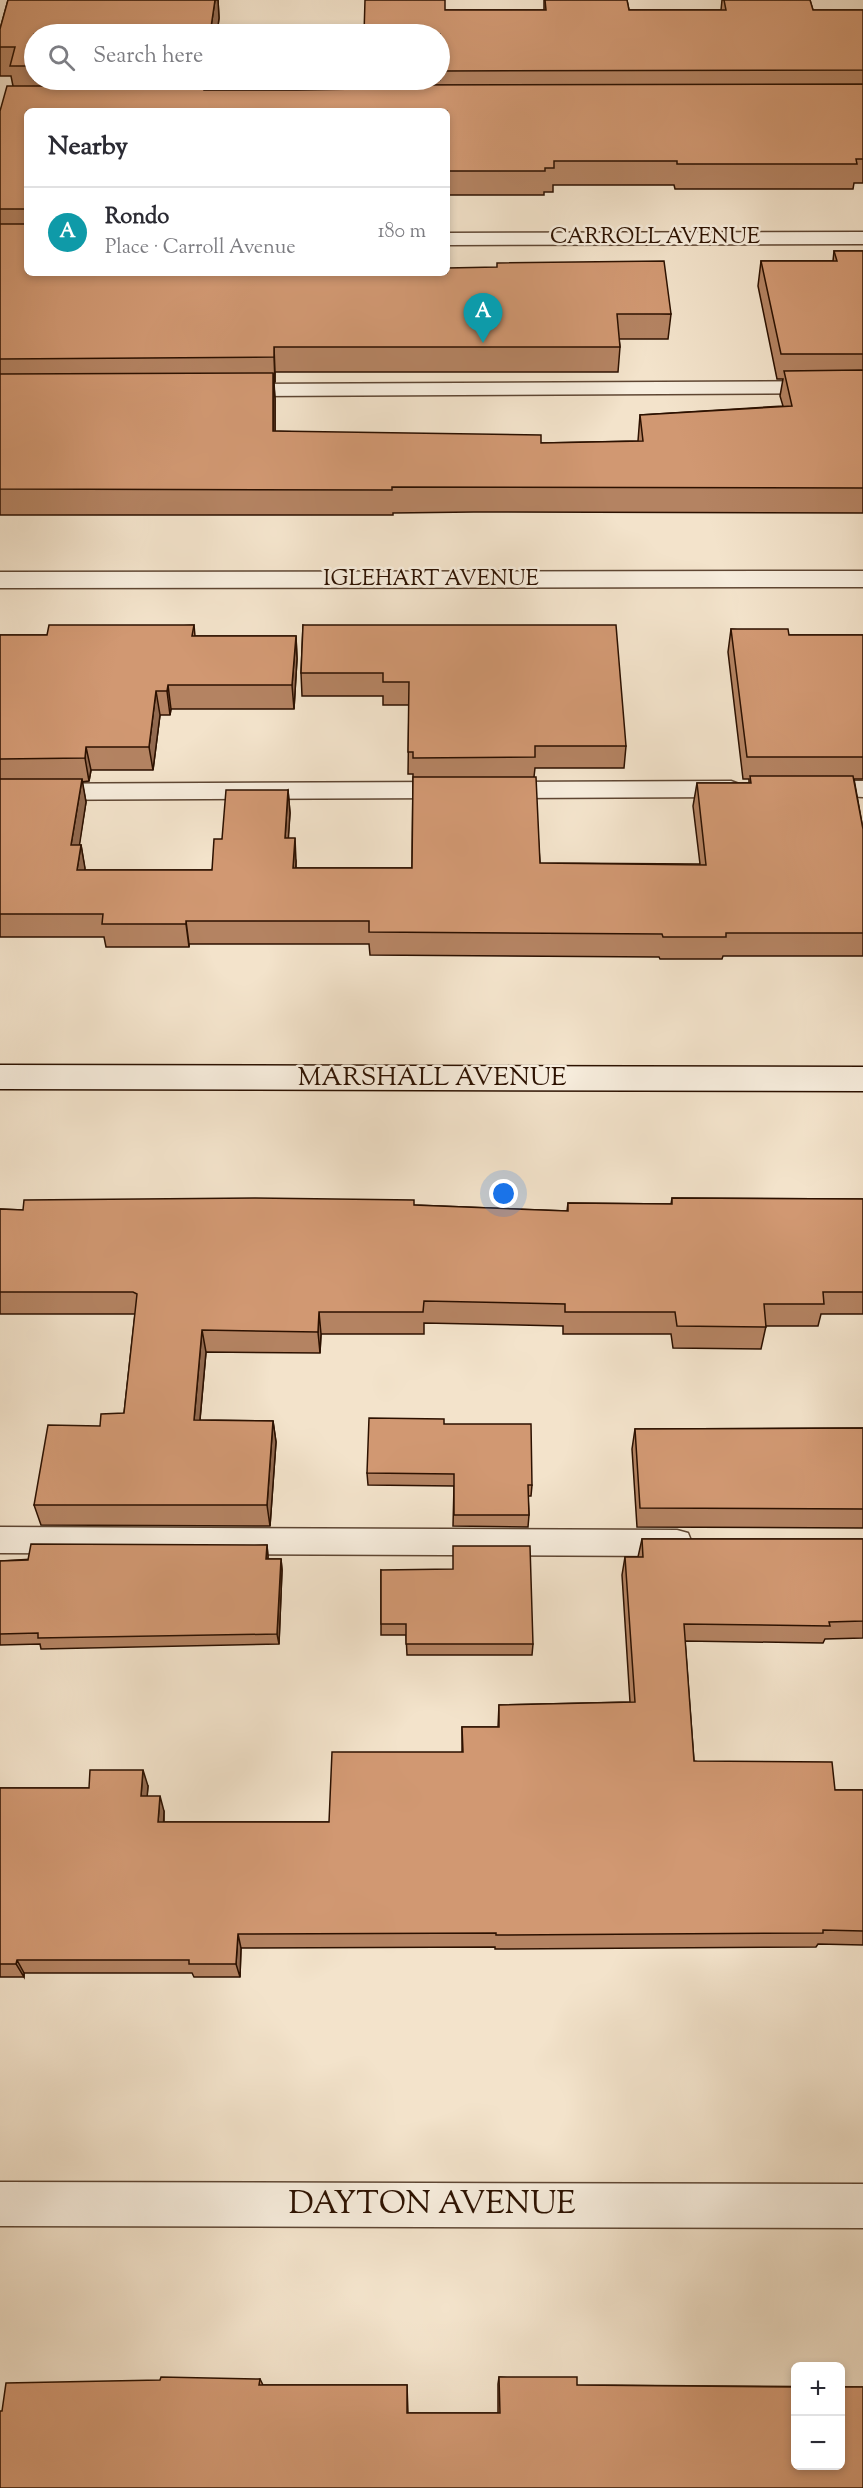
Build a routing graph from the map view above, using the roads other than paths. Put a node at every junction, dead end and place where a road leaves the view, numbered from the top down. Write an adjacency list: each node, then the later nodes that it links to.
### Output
1 (863, 238): 2 (street, CARROLL AVENUE)
2 (450, 239)
3 (863, 387): 4 (lane)
4 (216, 390)
5 (863, 579): 6 (street, IGLEHART AVENUE)
6 (0, 580)
7 (755, 789): 10 (lane)
8 (803, 789): 9 (lane)
9 (863, 789)
10 (0, 792)
11 (0, 1077): 12 (street, MARSHALL AVENUE)
12 (863, 1079)
13 (0, 1540): 14 (lane)
14 (707, 1543)
15 (0, 2204): 16 (street, DAYTON AVENUE)
16 (863, 2206)

